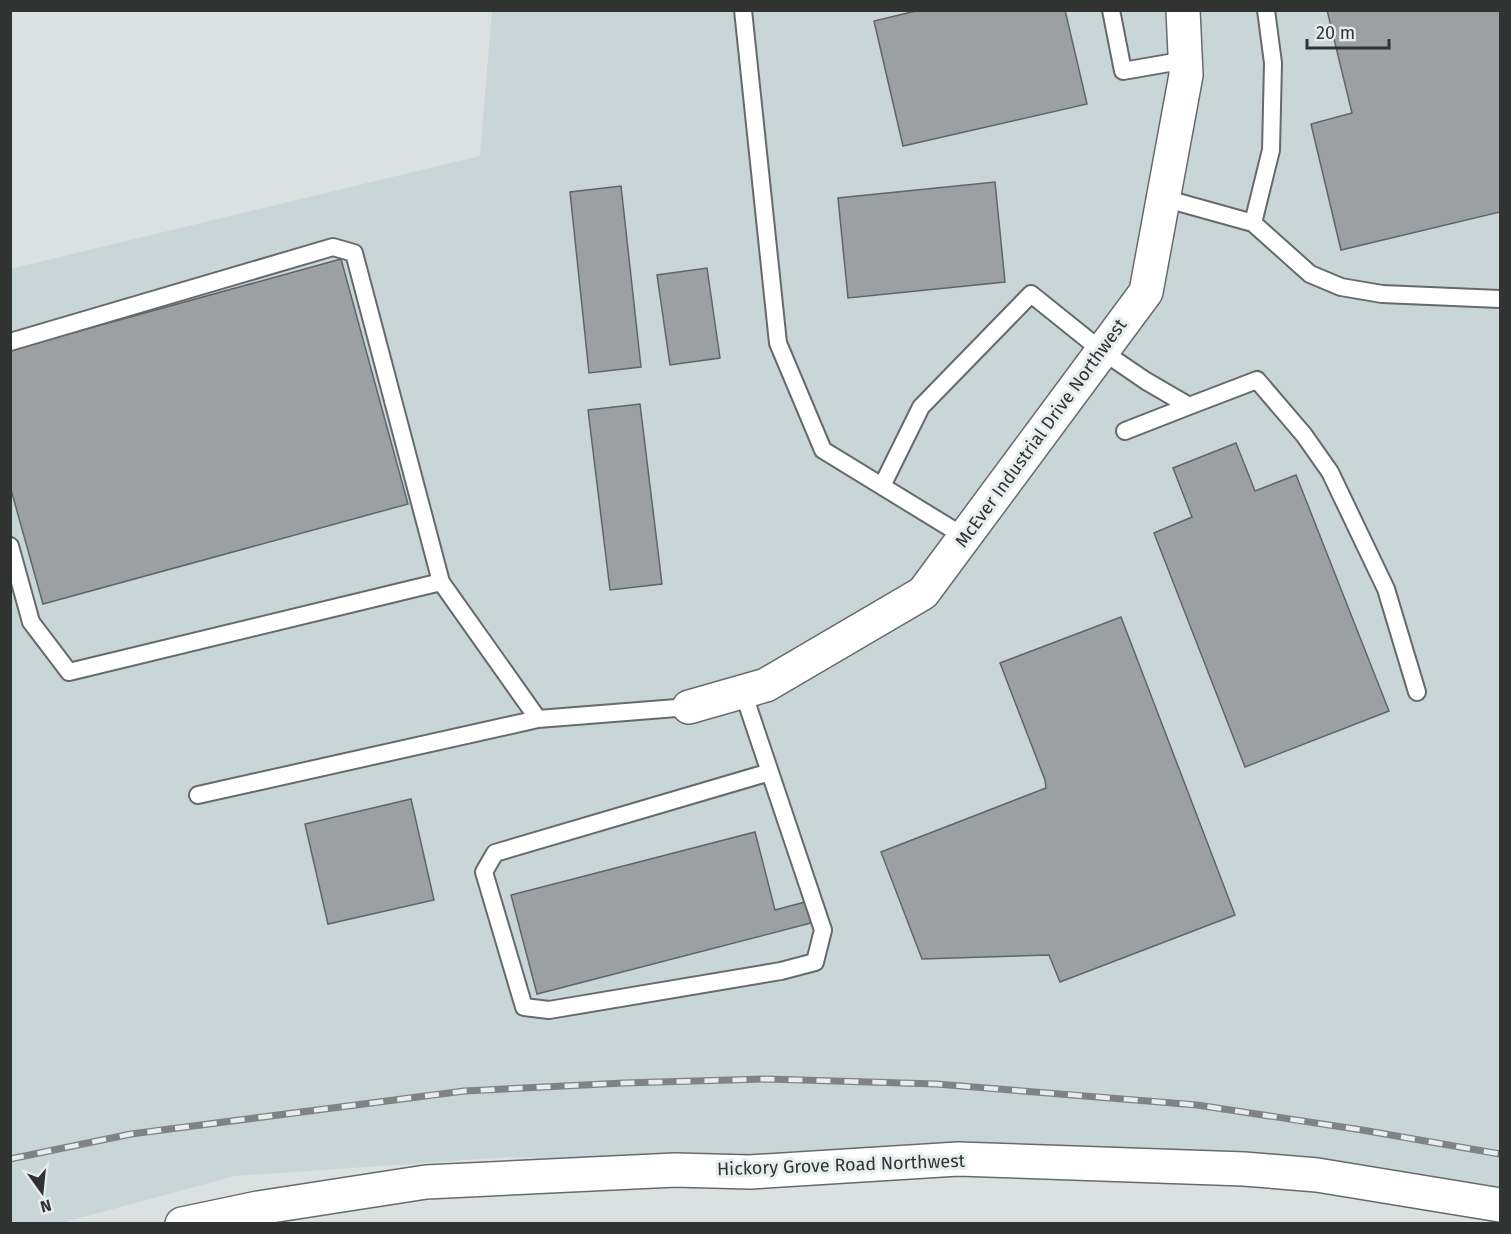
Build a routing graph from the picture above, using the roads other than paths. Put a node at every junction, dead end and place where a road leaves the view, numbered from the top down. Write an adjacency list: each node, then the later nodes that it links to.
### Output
1 (742, 10): 13 (lane)
2 (1111, 10): 5 (lane)
3 (1183, 10): 5 (street, McEver Industrial Drive Northwest)
4 (1266, 10): 7 (lane)
5 (1186, 60): 6 (street, McEver Industrial Drive Northwest)
6 (1163, 198): 7 (lane); 10 (street, McEver Industrial Drive Northwest)
7 (1253, 223): 8 (lane)
8 (1500, 299)
9 (10, 342): 16 (lane)
10 (1102, 351): 11 (lane); 13 (lane); 14 (street, McEver Industrial Drive Northwest)
11 (1189, 406): 12 (lane); 18 (lane)
12 (1125, 431)
13 (882, 486): 14 (lane)
14 (965, 537): 17 (street, McEver Industrial Drive Northwest)
15 (10, 546): 16 (lane)
16 (441, 582): 20 (lane)
17 (743, 692): 19 (street, McEver Industrial Drive Northwest); 21 (lane)
18 (1417, 692)
19 (689, 707): 20 (lane)
20 (538, 719): 22 (lane)
21 (770, 772): 21 (lane)
22 (198, 795)
23 (1500, 1205): 24 (street, Hickory Grove Road Northwest)
24 (182, 1224)

